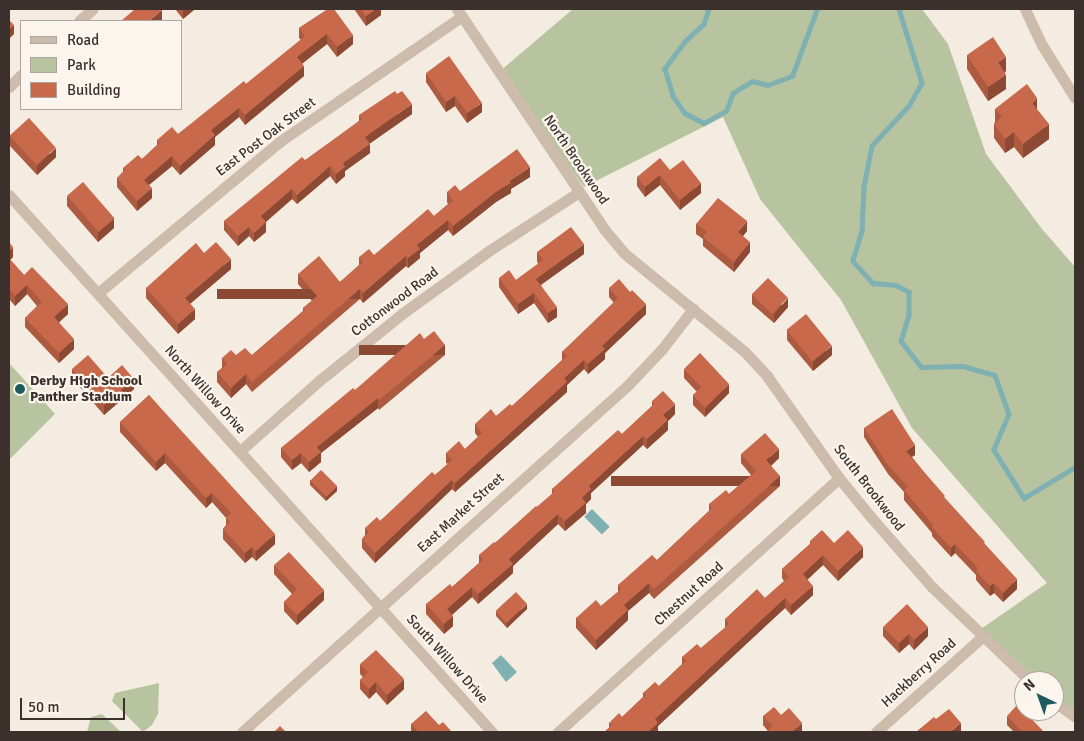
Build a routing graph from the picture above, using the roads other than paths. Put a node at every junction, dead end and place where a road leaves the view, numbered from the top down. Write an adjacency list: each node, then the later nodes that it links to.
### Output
1 (93, 9): 4 (street)
2 (1024, 9): 7 (street)
3 (459, 13): 8 (street, North Brookwood); 10 (street, East Post Oak Street)
4 (80, 20)
5 (20, 76): 6 (street)
6 (9, 87)
7 (1075, 98)
8 (579, 192): 11 (street, North Brookwood); 12 (street, Cottonwood Road)
9 (9, 195): 10 (street, North Willow Drive)
10 (98, 293): 12 (street, North Willow Drive)
11 (693, 309): 13 (street, South Brookwood); 14 (street, East Market Street)
12 (240, 451): 14 (street, North Willow Drive)
13 (840, 478): 15 (street, South Brookwood); 21 (street, Chestnut Road)
14 (379, 606): 19 (street, East Market Street); 20 (street, South Willow Drive)
15 (983, 636): 16 (street, South Brookwood); 22 (street, Hackberry Road)
16 (1020, 671)
17 (1064, 709): 18 (street)
18 (1075, 717)
19 (242, 732)
20 (492, 732)
21 (558, 732)
22 (876, 732)

